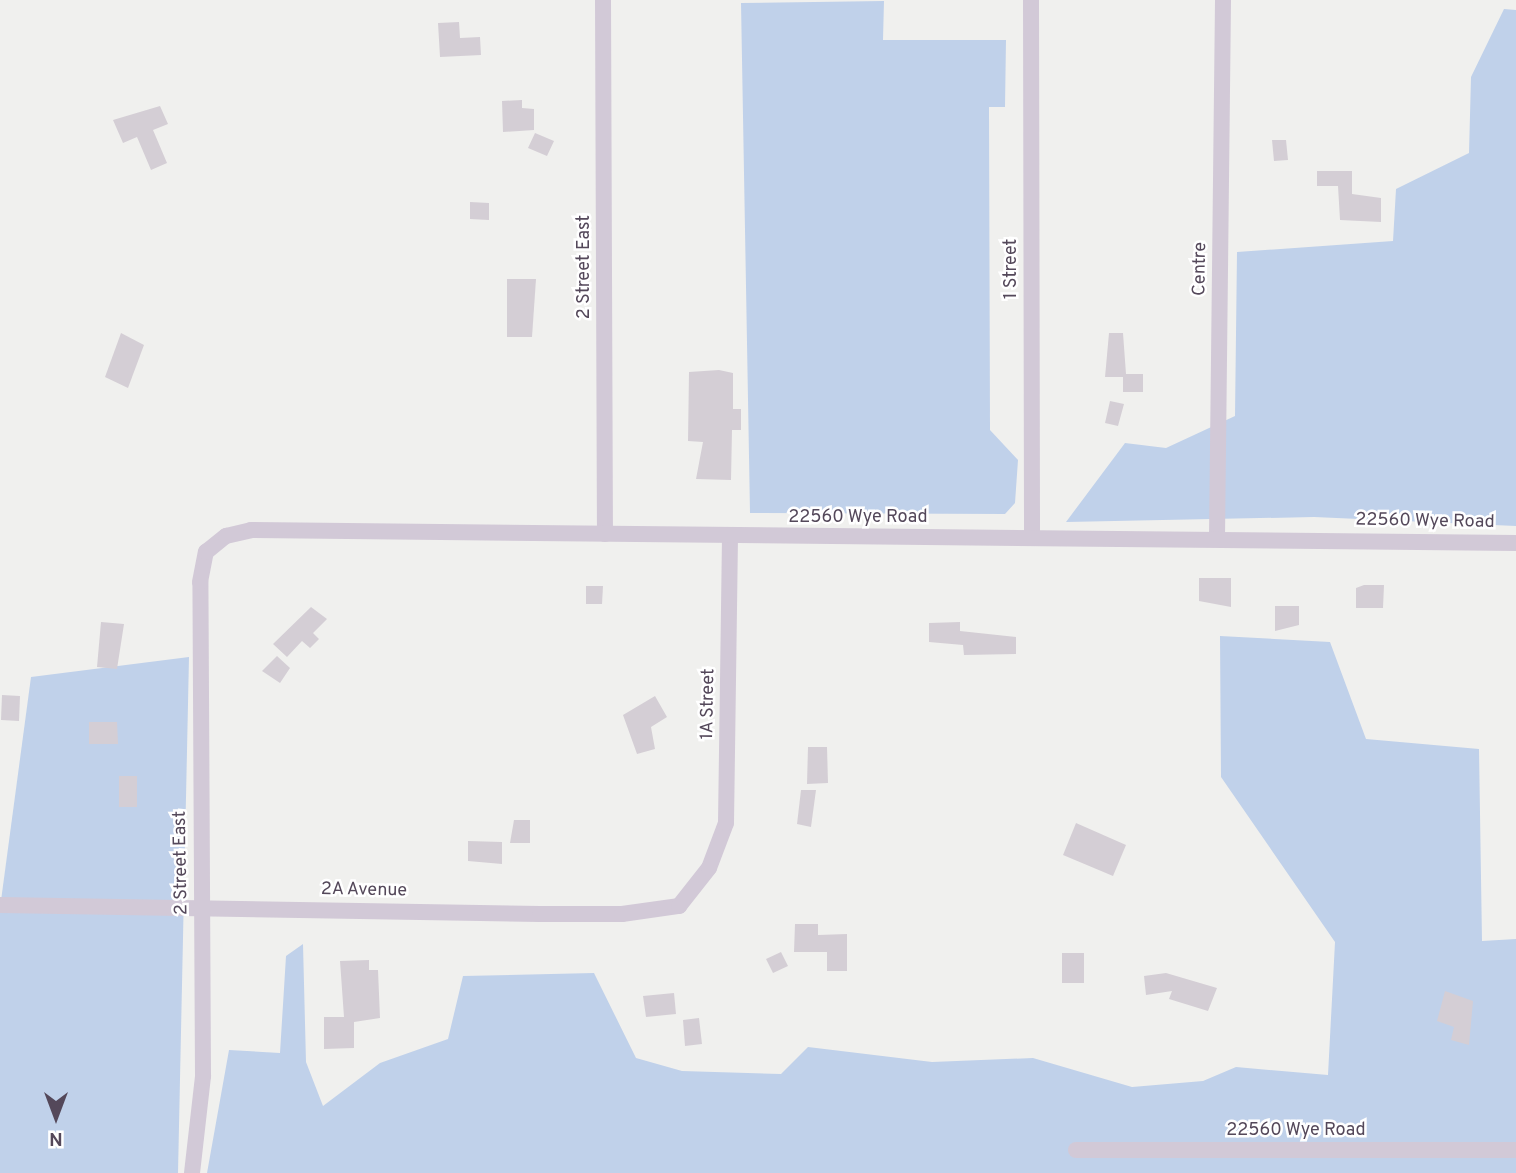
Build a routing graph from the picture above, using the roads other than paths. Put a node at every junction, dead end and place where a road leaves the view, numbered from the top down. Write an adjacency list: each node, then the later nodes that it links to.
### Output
1 (603, 0): 4 (street, 2 Street East)
2 (1031, 0): 6 (street, 1 Street)
3 (1223, 0): 7 (street, Centre)
4 (605, 534): 5 (street, 22560 Wye Road); 9 (street, 22560 Wye Road)
5 (730, 537): 6 (street, 22560 Wye Road); 10 (street, 1A Street)
6 (1031, 537): 7 (street, 22560 Wye Road)
7 (1217, 538): 8 (street, 22560 Wye Road)
8 (1516, 543)
9 (206, 552): 12 (street, 2 Street East)
10 (709, 868): 12 (street, 2A Avenue)
11 (0, 905): 12 (street, 2A Avenue)
12 (202, 907): 15 (street, 2 Street East)
13 (1076, 1150): 14 (street, 22560 Wye Road)
14 (1516, 1150)
15 (192, 1173)

